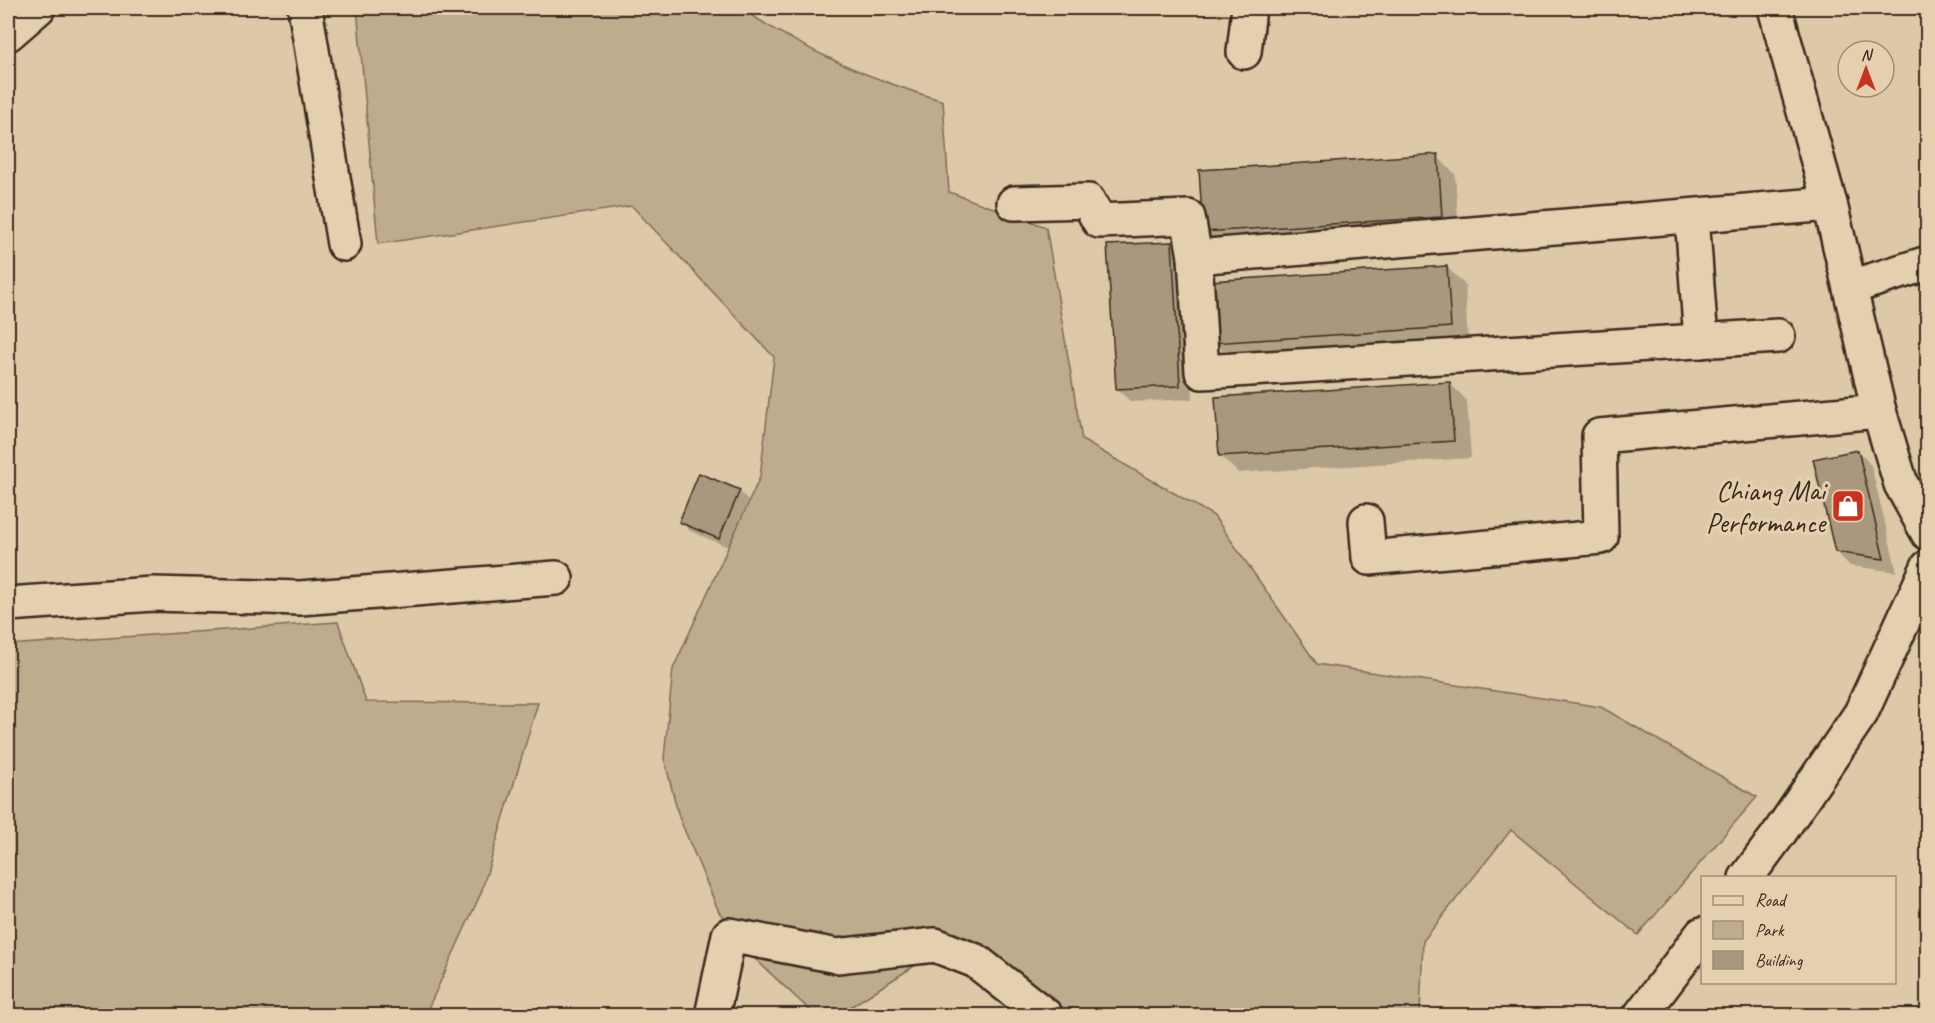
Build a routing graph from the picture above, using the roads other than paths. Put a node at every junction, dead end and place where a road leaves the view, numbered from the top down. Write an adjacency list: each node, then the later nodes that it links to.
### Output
1 (38, 8): 5 (street)
2 (305, 8): 10 (street)
3 (1249, 8): 6 (street)
4 (1775, 8): 8 (street)
5 (8, 34)
6 (1244, 52)
7 (1014, 203): 11 (street)
8 (1830, 204): 9 (street); 13 (street)
9 (1692, 216): 11 (street); 15 (street)
10 (344, 244)
11 (1195, 257): 15 (street)
12 (1928, 263): 13 (street)
13 (1851, 287): 16 (street)
14 (1778, 336): 15 (street)
15 (1701, 341)
16 (1879, 411): 17 (street); 18 (street)
17 (1366, 521)
18 (1928, 533)
19 (1928, 567): 22 (street)
20 (556, 578): 21 (street)
21 (8, 604)
22 (1747, 876)
23 (1701, 935): 26 (street)
24 (712, 1016): 25 (street)
25 (1046, 1016)
26 (1640, 1016)

